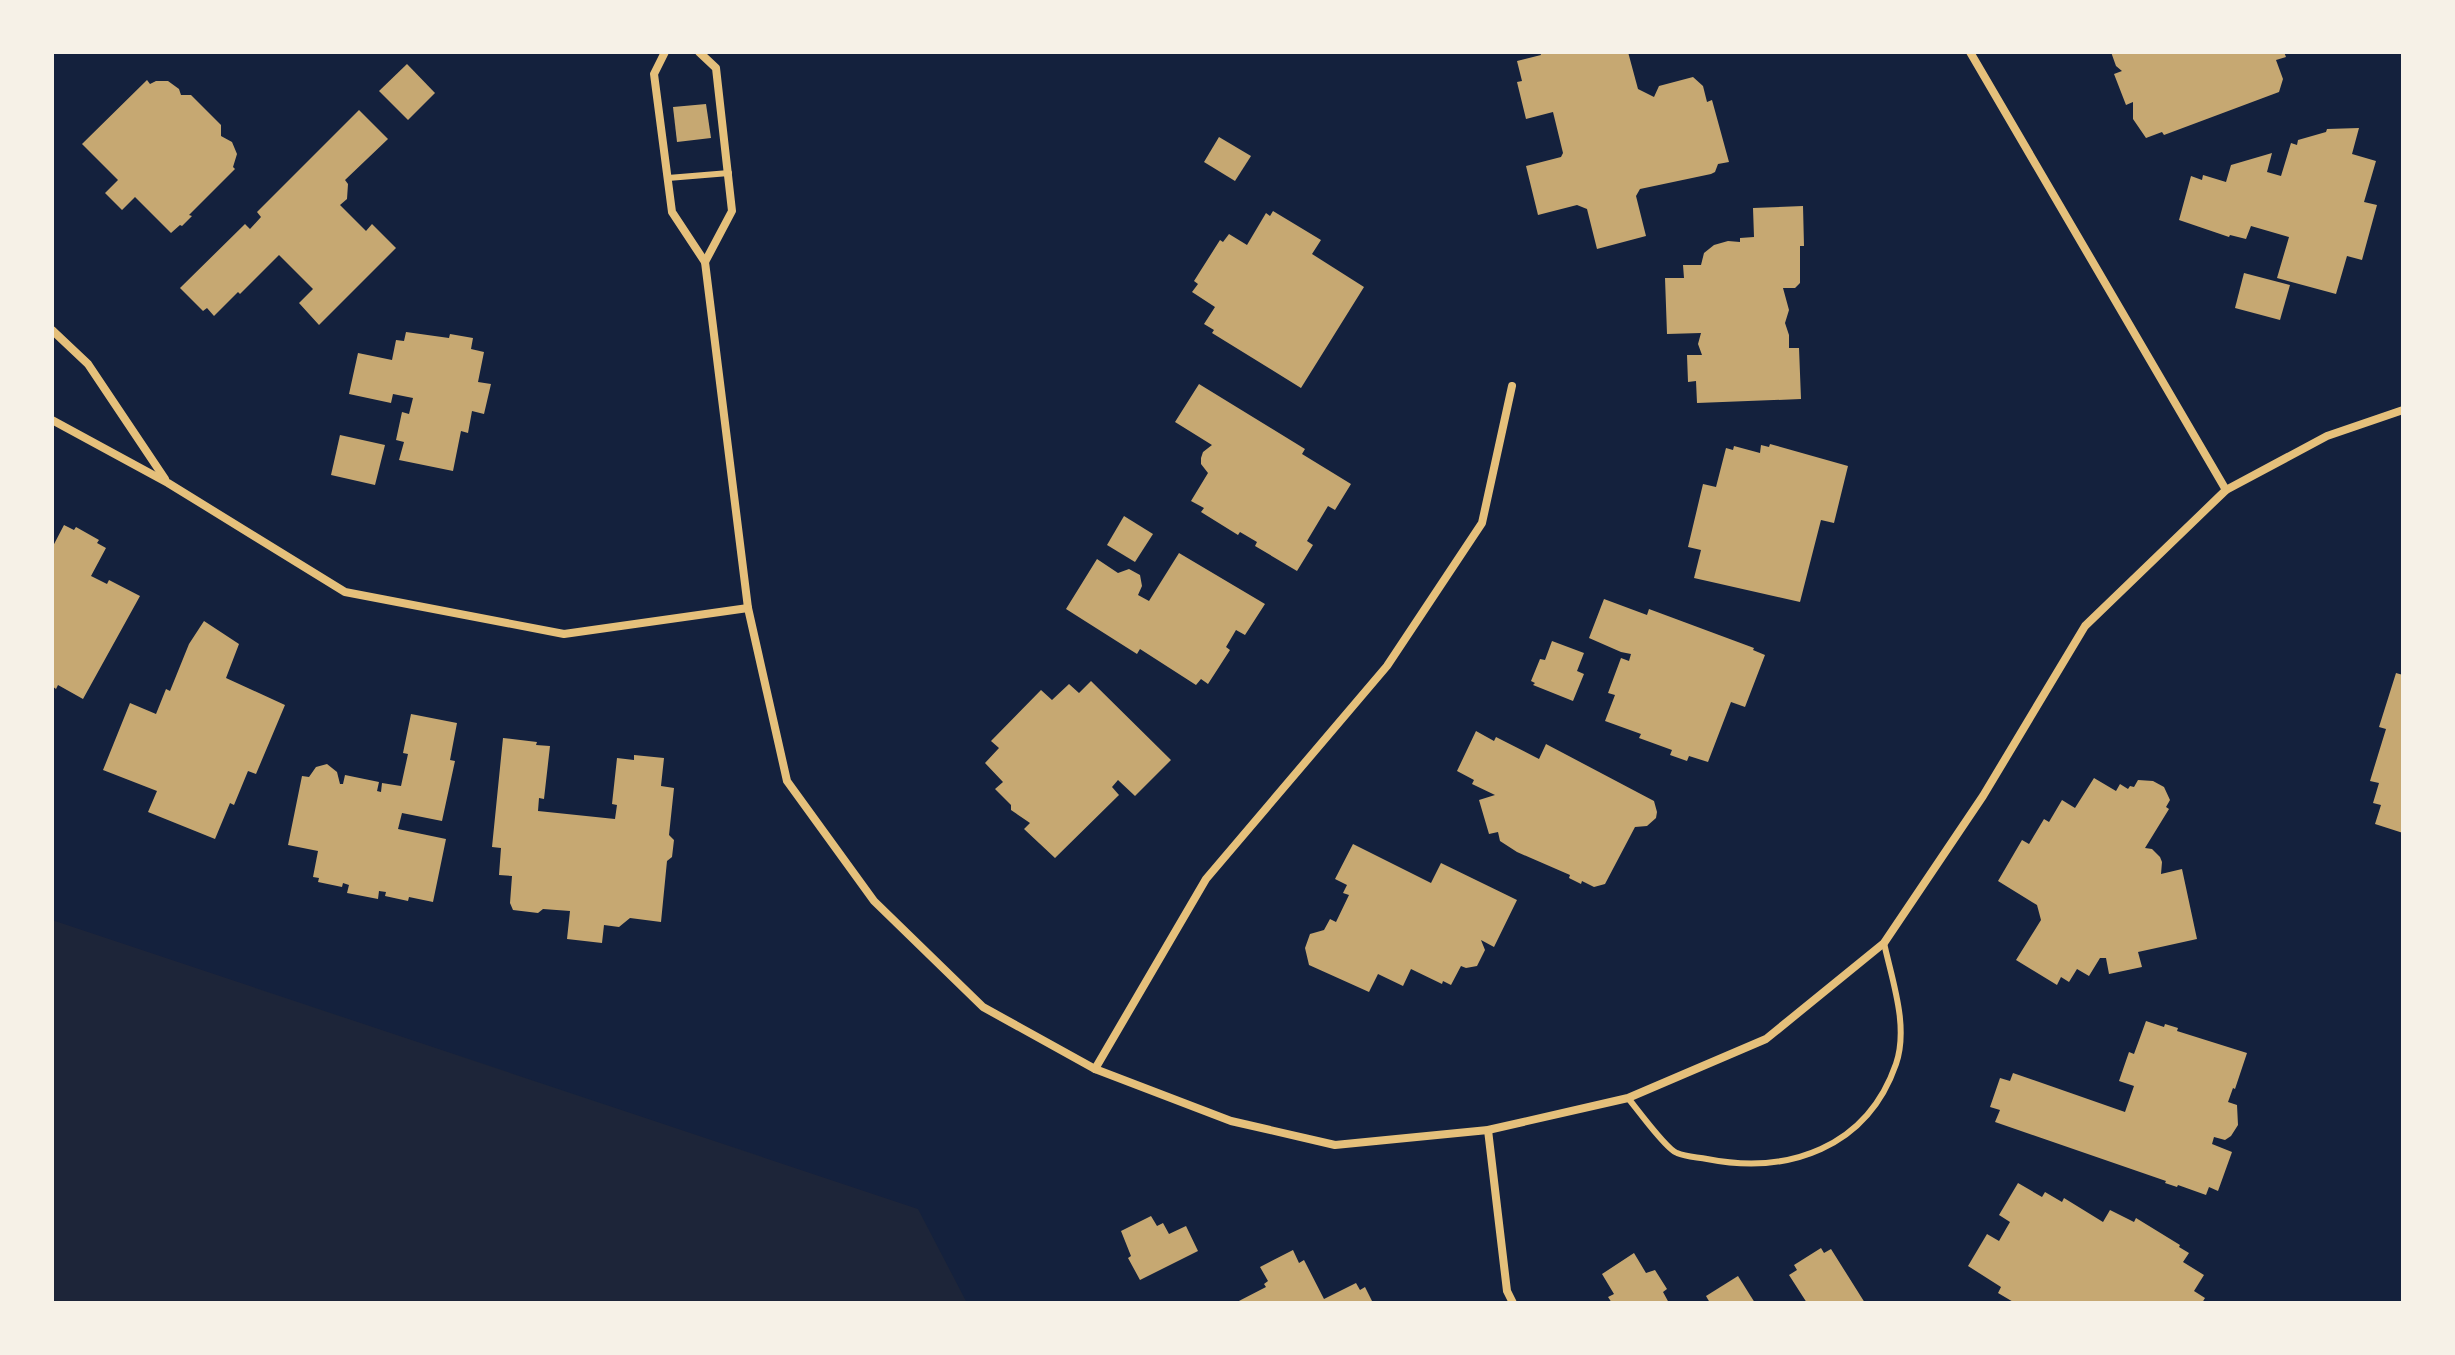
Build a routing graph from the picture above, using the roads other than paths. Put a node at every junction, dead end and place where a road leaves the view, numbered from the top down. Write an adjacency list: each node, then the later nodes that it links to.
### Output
1 (665, 52): 5 (street)
2 (699, 52): 4 (street)
3 (1970, 52): 12 (street)
4 (729, 173): 5 (lane); 6 (street)
5 (668, 178): 6 (street)
6 (705, 262): 13 (street)
7 (52, 330): 11 (street)
8 (1512, 386): 15 (street)
9 (2403, 410): 12 (street)
10 (52, 420): 11 (street)
11 (168, 483): 13 (street)
12 (2226, 490): 14 (street)
13 (748, 608): 15 (street)
14 (1884, 943): 16 (street); 16 (lane)
15 (1095, 1069): 17 (street)
16 (1628, 1098): 17 (street)
17 (1488, 1130): 18 (street)
18 (1513, 1303)

